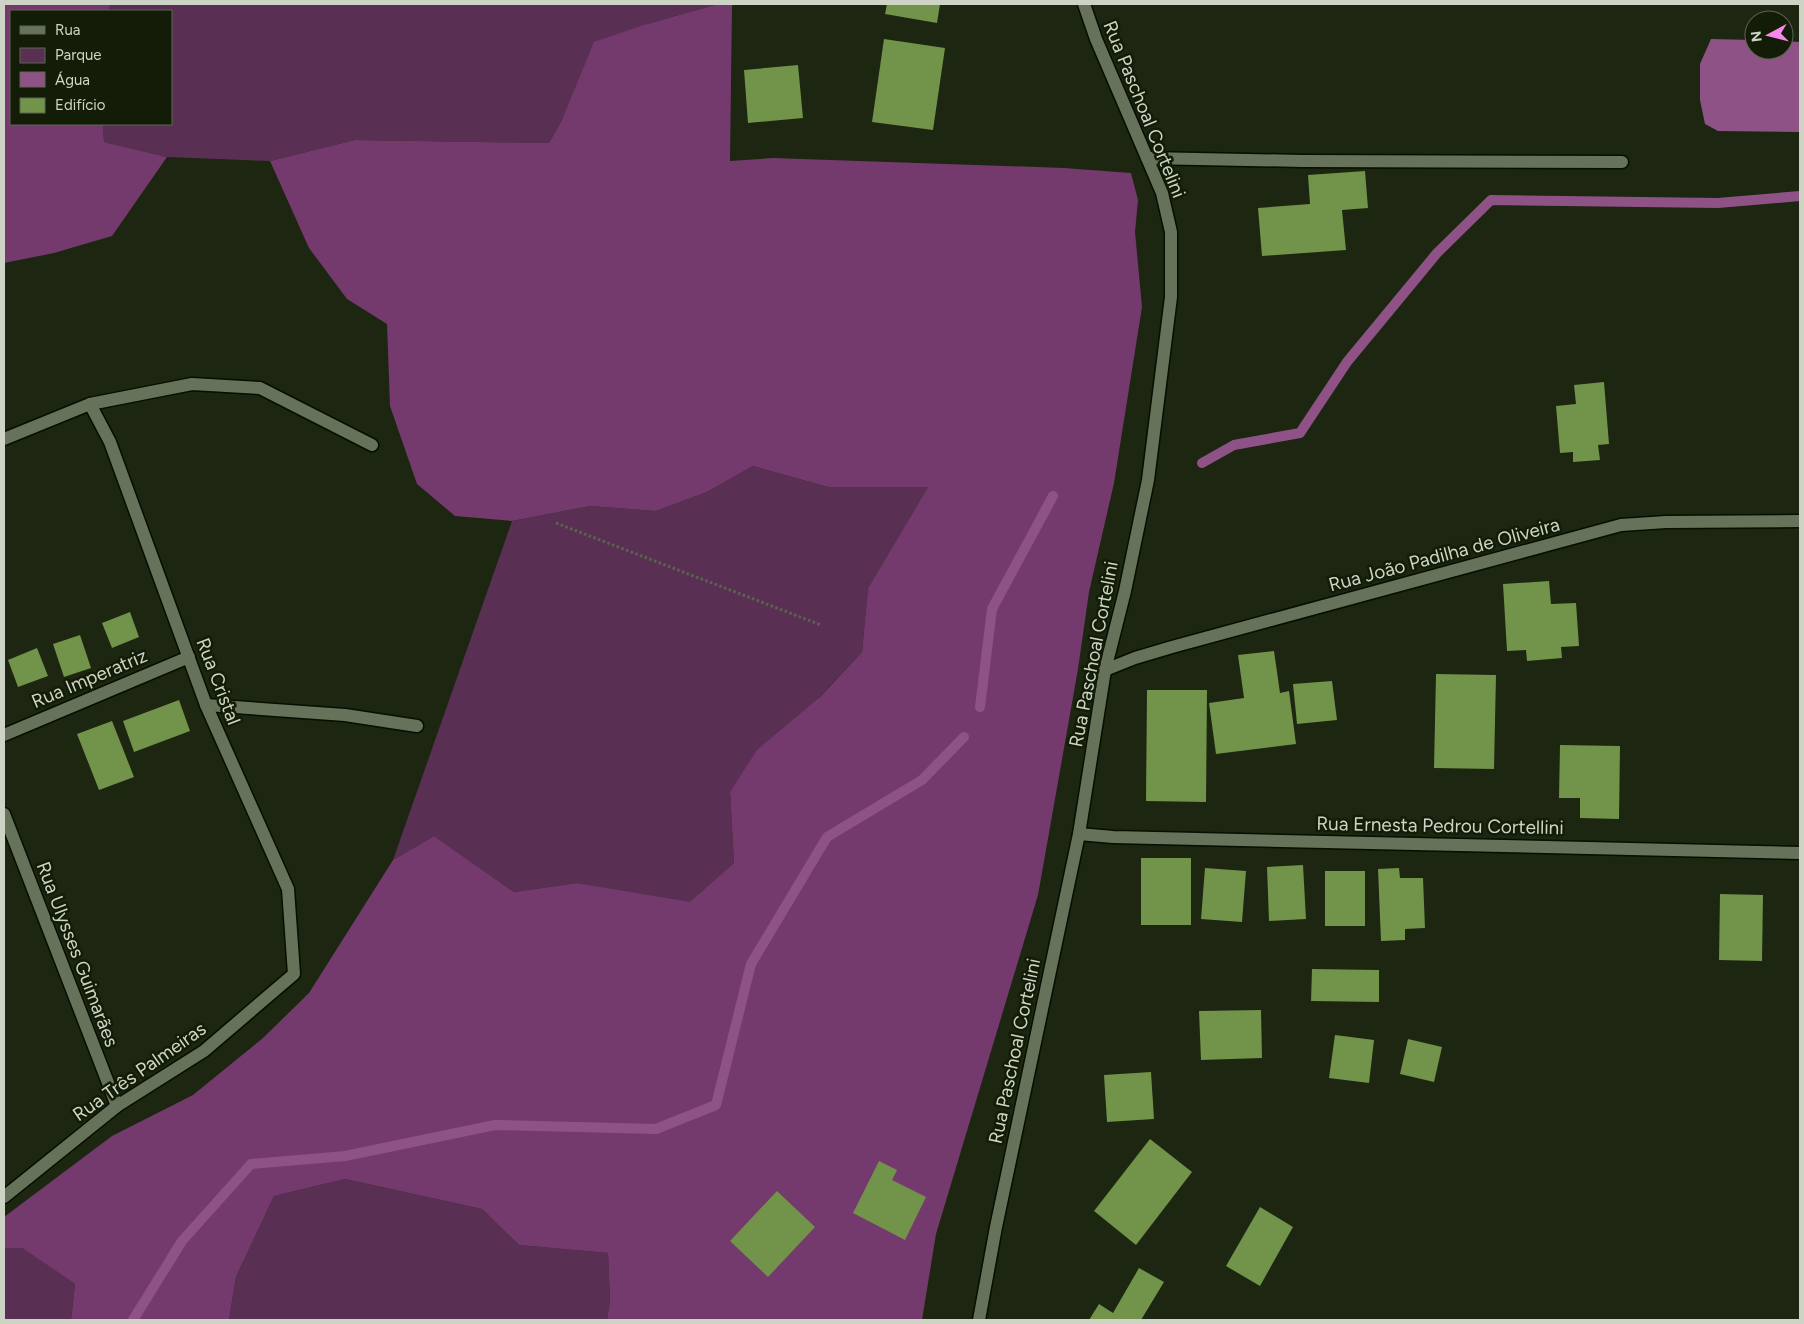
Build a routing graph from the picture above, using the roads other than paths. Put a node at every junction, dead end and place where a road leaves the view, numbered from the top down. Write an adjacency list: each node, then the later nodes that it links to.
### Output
1 (1084, 4): 2 (street, Rua Paschoal Cortelini)
2 (1146, 158): 3 (street); 9 (street, Rua Paschoal Cortelini)
3 (1622, 162)
4 (90, 404): 5 (street); 6 (street); 8 (street, Rua Cristal)
5 (4, 439)
6 (372, 445)
7 (1800, 522): 9 (street, Rua João Padilha de Oliveira)
8 (189, 656): 10 (street, Rua Cristal); 12 (street, Rua Imperatriz)
9 (1105, 670): 14 (street, Rua Paschoal Cortelini)
10 (206, 705): 11 (street); 16 (street, Rua Cristal)
11 (417, 726)
12 (4, 735)
13 (4, 814): 17 (street, Rua Ulysses Guimarães)
14 (1079, 834): 15 (street, Rua Ernesta Pedrou Cortellini); 19 (street, Rua Paschoal Cortelini)
15 (1800, 852)
16 (294, 974): 17 (street, Rua Três Palmeiras)
17 (117, 1106): 18 (street, Rua Três Palmeiras)
18 (4, 1197)
19 (979, 1320)

